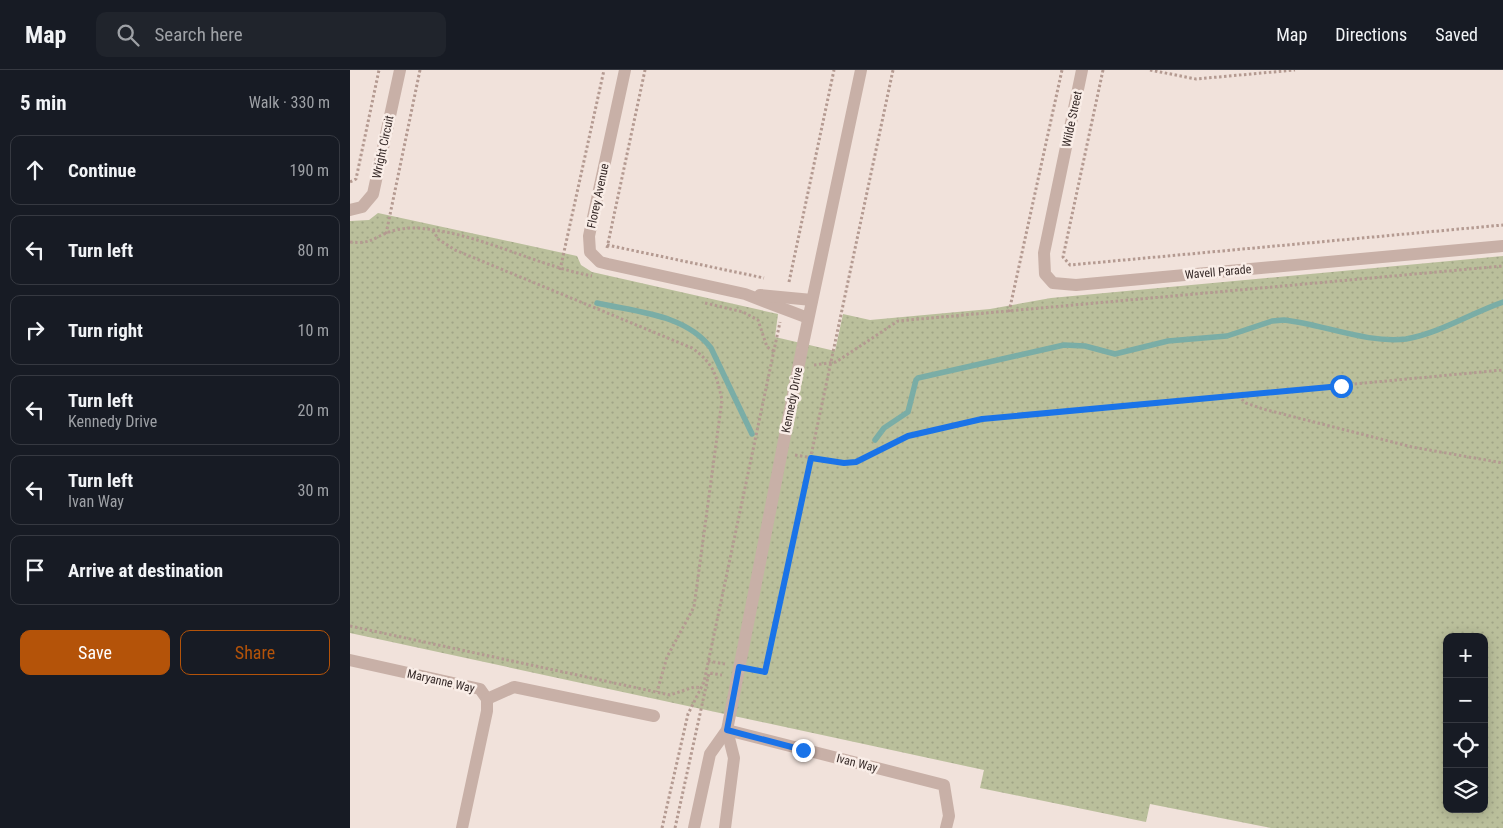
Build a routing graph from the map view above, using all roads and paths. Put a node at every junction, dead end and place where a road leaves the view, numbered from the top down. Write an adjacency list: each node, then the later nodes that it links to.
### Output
1 (380, 70): 16 (path)
2 (400, 70): 17 (street, Wright Circuit)
3 (420, 70): 20 (path)
4 (604, 70): 26 (path)
5 (625, 70): 24 (street, Florey Avenue)
6 (645, 70): 22 (path)
7 (834, 70): 29 (path)
8 (861, 70): 30 (street, Kennedy Drive)
9 (893, 70): 36 (path)
10 (1062, 70): 33 (path)
11 (1082, 70): 15 (street, Wilde Street)
12 (1103, 70): 18 (path)
13 (1150, 70): 14 (path)
14 (1295, 70)
15 (1062, 168): 23 (street, Wavell Parade)
16 (350, 182)
17 (350, 210)
18 (1503, 225)
19 (433, 230): 20 (path); 26 (path); 49 (path)
20 (385, 234): 21 (path)
21 (350, 242)
22 (607, 244): 24 (path); 27 (path)
23 (1503, 246)
24 (604, 263): 26 (path); 32 (street)
25 (1503, 266): 33 (path)
26 (560, 270)
27 (770, 280)
28 (779, 282): 29 (path)
29 (789, 284): 32 (path)
30 (812, 300): 32 (street); 34 (street, Kennedy Drive)
31 (695, 301): 35 (path)
32 (784, 303): 34 (street); 35 (path)
33 (1010, 312): 36 (path)
34 (808, 318): 46 (street, Kennedy Drive)
35 (774, 351): 45 (path)
36 (829, 363): 37 (path); 41 (path)
37 (814, 365)
38 (1503, 370): 39 (path)
39 (1238, 395): 41 (path); 42 (path)
40 (794, 455): 41 (path)
41 (811, 458): 46 (path)
42 (1503, 463)
43 (350, 626): 49 (path)
44 (350, 660): 50 (street, Maryanne Way)
45 (708, 661): 46 (path); 47 (path)
46 (739, 667): 52 (street, Kennedy Drive)
47 (701, 688): 48 (path); 49 (path); 54 (path)
48 (706, 688)
49 (657, 692)
50 (487, 699): 51 (street); 53 (street, Maryanne Way)
51 (654, 716)
52 (727, 730): 55 (street, Kennedy Drive); 56 (street, Kennedy Drive); 57 (street, Ivan Way)
53 (462, 828)
54 (662, 828)
55 (694, 828)
56 (725, 828)
57 (946, 828)

